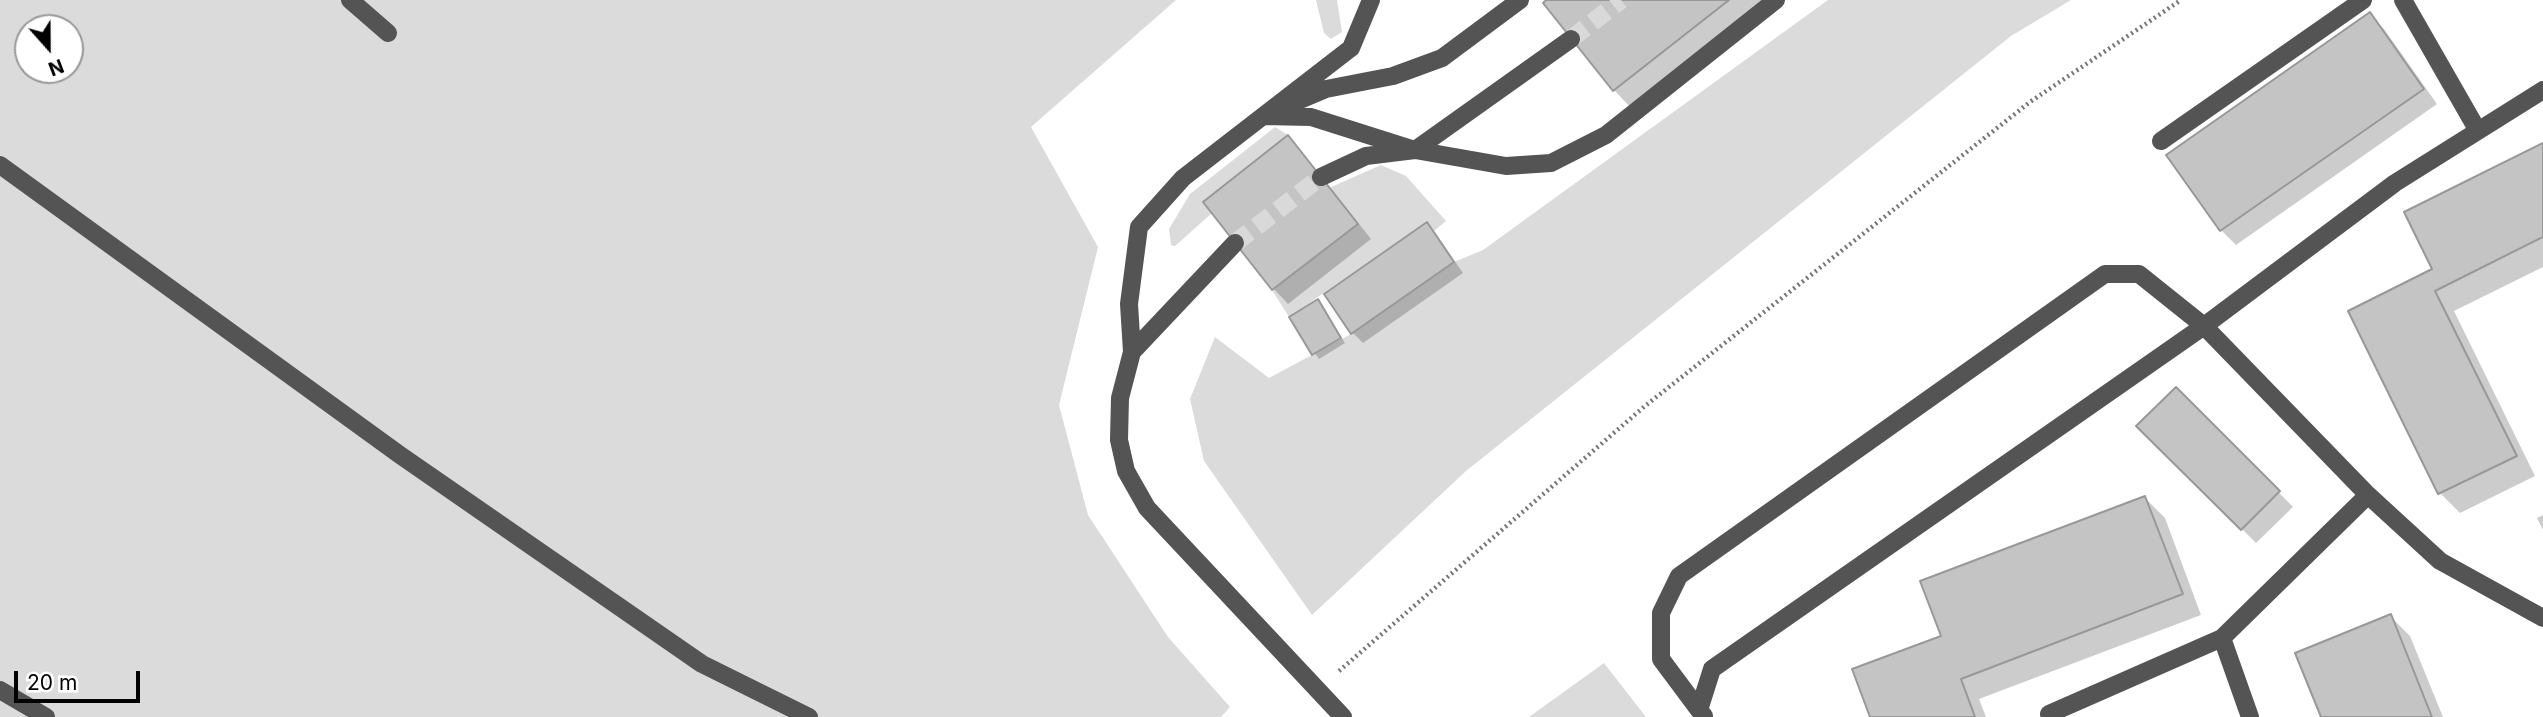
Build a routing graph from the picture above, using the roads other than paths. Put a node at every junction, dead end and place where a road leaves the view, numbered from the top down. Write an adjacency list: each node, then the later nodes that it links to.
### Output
1 (350, 0): 7 (street)
2 (1371, 0): 10 (street)
3 (1520, 0): 10 (street)
4 (1776, 0): 13 (street)
5 (2363, 0): 12 (street)
6 (2403, 0): 11 (street)
7 (388, 33)
8 (1571, 38): 13 (street)
9 (2543, 90): 11 (street)
10 (1263, 116): 13 (street); 18 (street)
11 (2478, 131): 17 (street)
12 (2161, 141)
13 (1415, 150): 15 (street)
14 (0, 165): 26 (street)
15 (1321, 177)
16 (1235, 243): 18 (street)
17 (2204, 326): 19 (street); 23 (street); 23 (street)
18 (1132, 352): 27 (street)
19 (2368, 495): 20 (street); 21 (street)
20 (2543, 618)
21 (2221, 638): 24 (street); 28 (street)
22 (0, 690): 25 (street)
23 (1702, 714)
24 (2049, 714)
25 (46, 717)
26 (809, 717)
27 (1343, 717)
28 (2250, 717)

